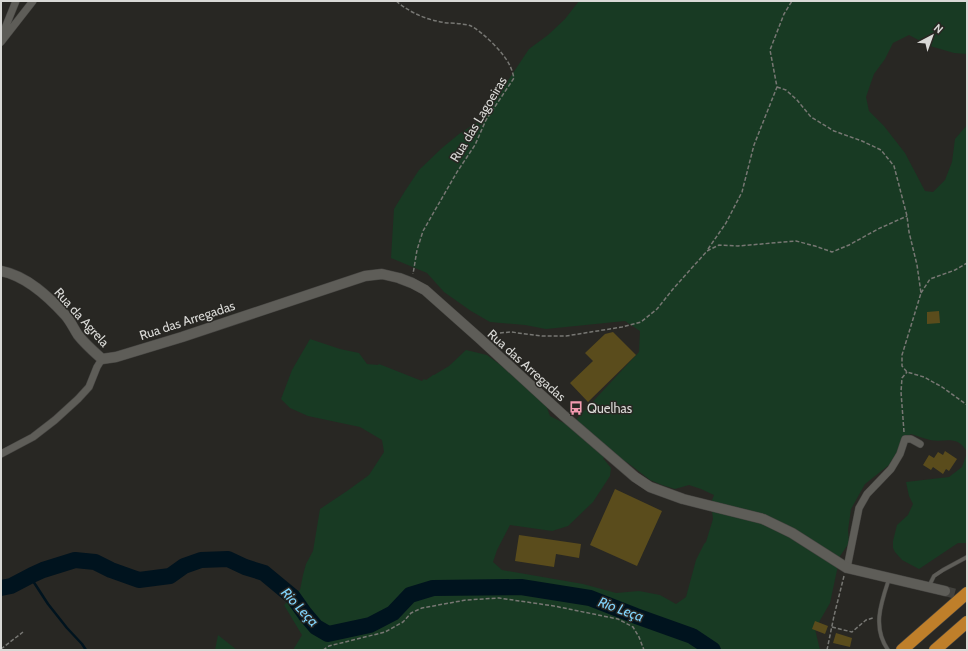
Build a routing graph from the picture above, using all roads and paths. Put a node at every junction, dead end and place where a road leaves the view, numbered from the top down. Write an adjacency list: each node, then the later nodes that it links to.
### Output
1 (16, 1): 5 (street)
2 (33, 1): 6 (street)
3 (396, 1): 12 (path, Rua das Lagoeiras)
4 (792, 1): 7 (path)
5 (1, 38)
6 (1, 42)
7 (777, 87): 8 (path); 9 (path)
8 (907, 216): 9 (path); 13 (path)
9 (707, 250): 14 (path)
10 (967, 263): 13 (path)
11 (1, 270): 15 (street, Rua da Agrela)
12 (412, 283): 14 (street, Rua das Arregadas); 15 (street, Rua das Arregadas)
13 (921, 293): 16 (path)
14 (479, 338): 22 (street, Rua das Arregadas)
15 (102, 359): 20 (street)
16 (907, 372): 17 (path); 18 (path)
17 (967, 405)
18 (905, 439): 19 (street); 22 (street)
19 (920, 444)
20 (1, 454)
21 (967, 557): 24 (lane)
22 (847, 568): 23 (street, Rua das Arregadas); 29 (path)
23 (889, 578): 24 (street, Rua das Arregadas); 27 (lane)
24 (928, 587): 25 (street, Rua das Arregadas)
25 (946, 591)
26 (967, 593): 31 (highway)
27 (880, 616): 29 (path); 36 (lane)
28 (967, 622): 37 (highway)
29 (832, 628): 35 (path)
30 (23, 632): 32 (path)
31 (906, 646)
32 (1, 649)
33 (323, 650): 34 (path)
34 (644, 650)
35 (827, 650)
36 (888, 650)
37 (935, 650)

